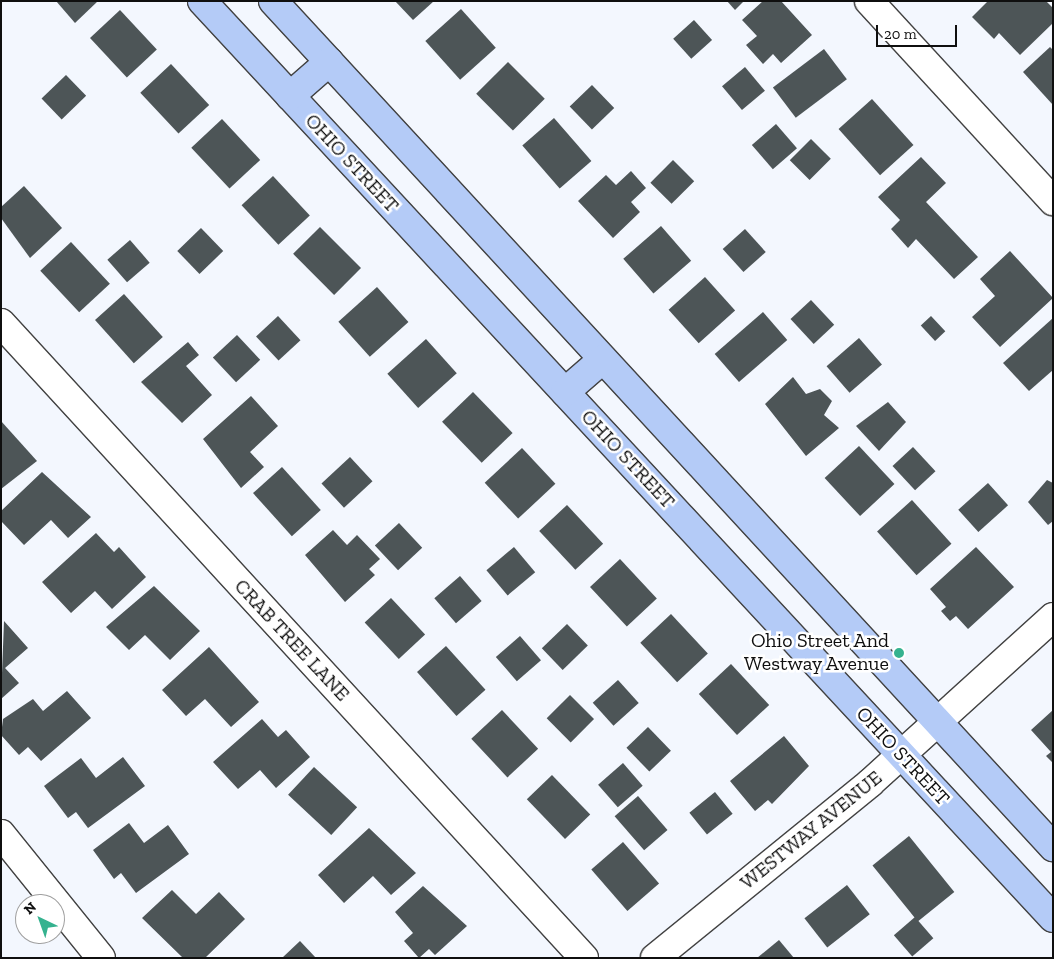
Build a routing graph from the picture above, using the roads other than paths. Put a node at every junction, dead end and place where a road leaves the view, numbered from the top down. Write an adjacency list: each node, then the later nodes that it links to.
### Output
1 (202, 1): 5 (street, OHIO STREET)
2 (274, 1): 4 (street)
3 (869, 1): 6 (street)
4 (329, 62): 5 (street); 8 (street)
5 (290, 96): 9 (street, OHIO STREET)
6 (1053, 202)
7 (1, 323): 17 (street, CRAB TREE LANE)
8 (603, 359): 9 (street); 11 (street)
9 (565, 392): 12 (street, OHIO STREET)
10 (1053, 617): 11 (street, WESTWAY AVENUE)
11 (937, 722): 12 (street, WESTWAY AVENUE); 14 (street)
12 (902, 755): 15 (street, OHIO STREET); 18 (street, WESTWAY AVENUE)
13 (1, 834): 16 (street)
14 (1053, 847)
15 (1053, 918)
16 (100, 958)
17 (584, 958)
18 (655, 958)

